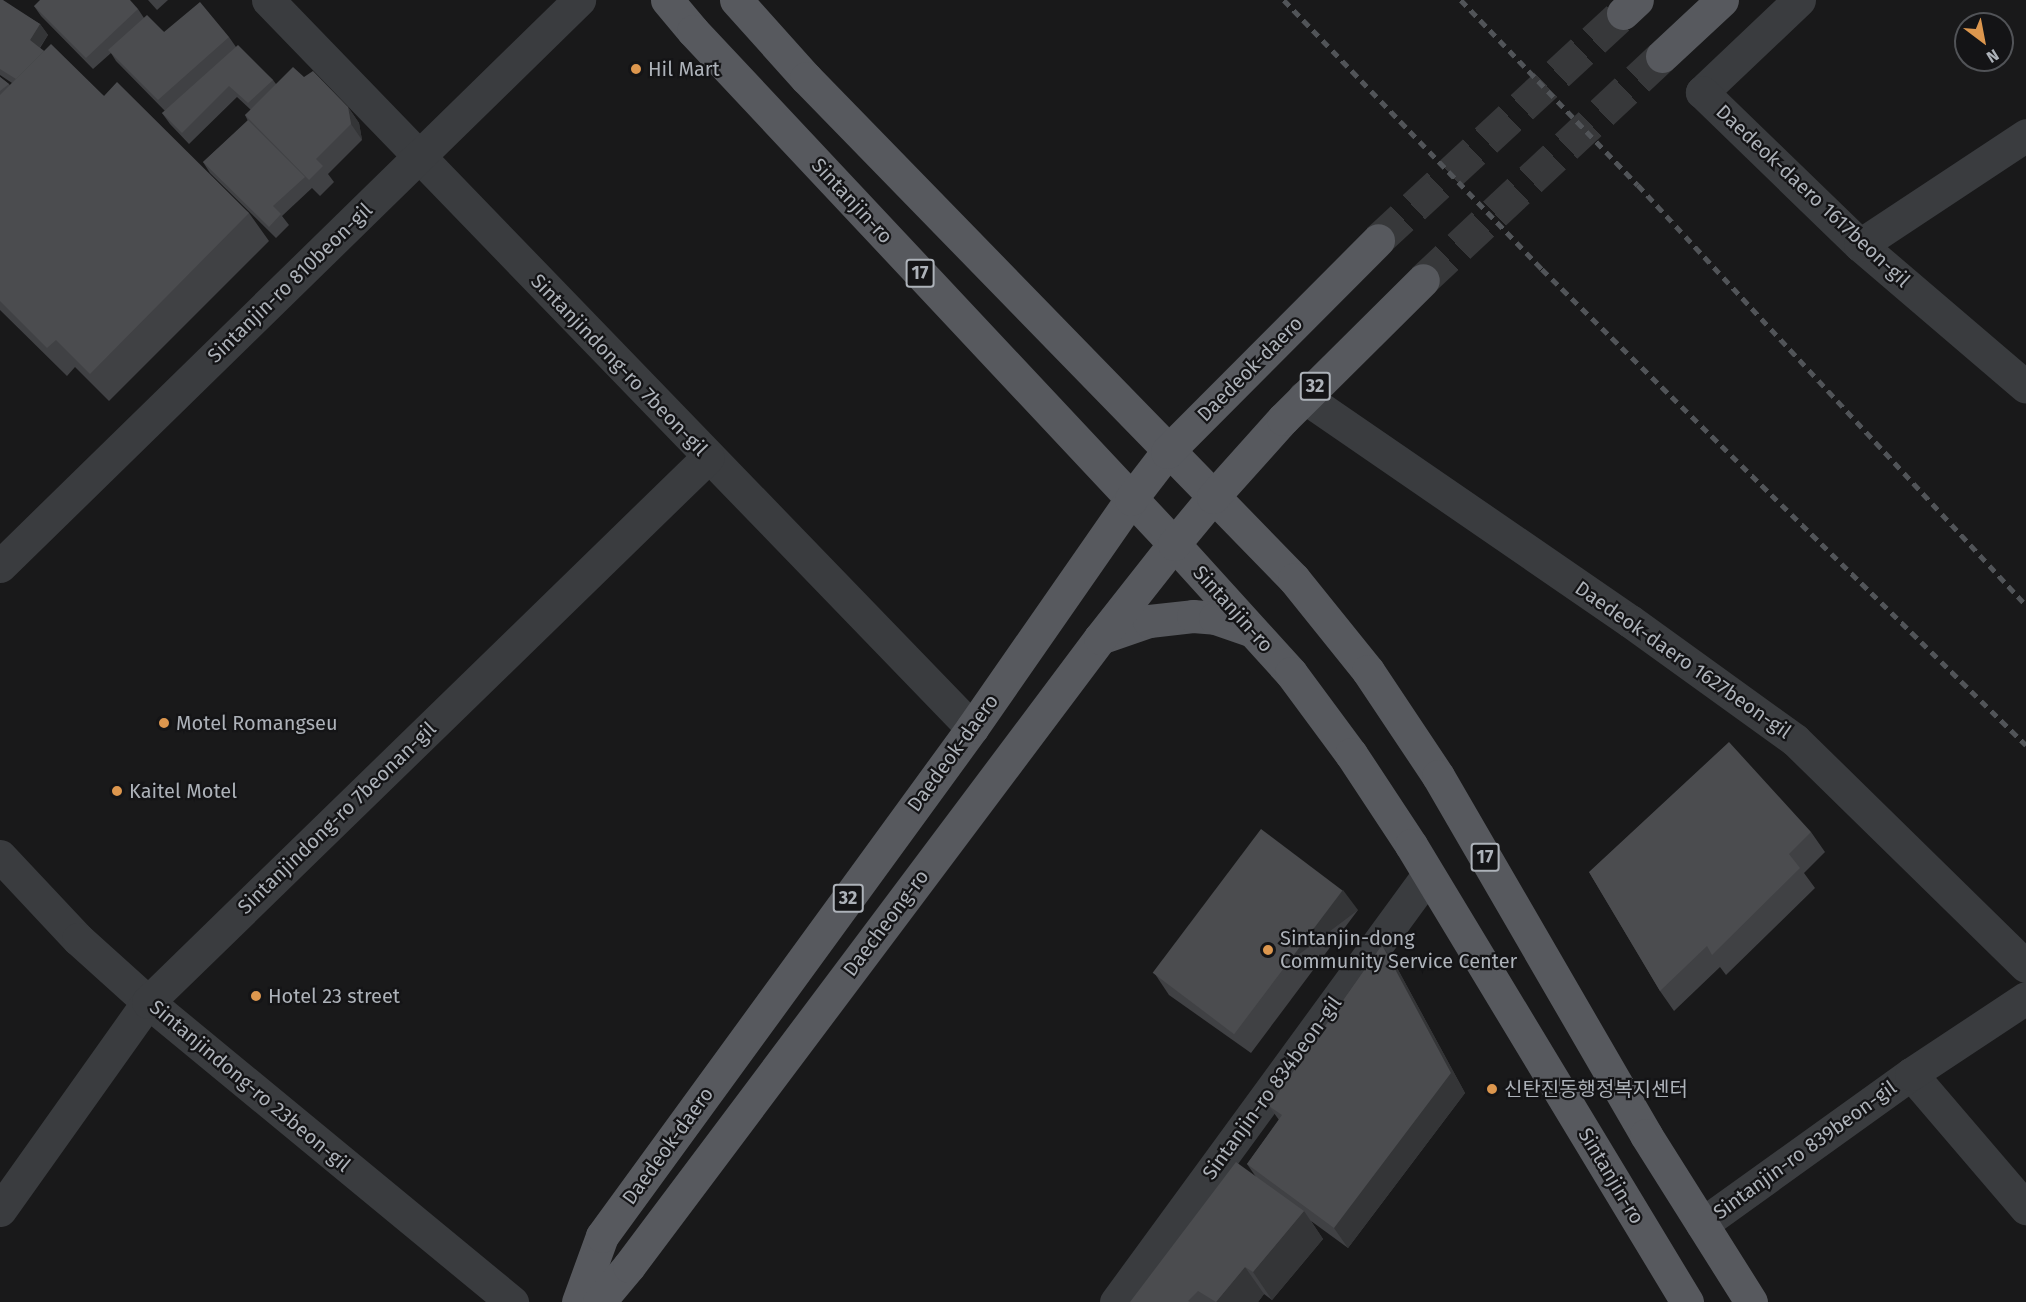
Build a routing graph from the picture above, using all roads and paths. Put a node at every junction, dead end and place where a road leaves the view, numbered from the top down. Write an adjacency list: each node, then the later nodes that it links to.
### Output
1 (268, 0): 9 (street, Sintanjindong-ro 7beon-gil)
2 (579, 0): 9 (street, Sintanjin-ro 810beon-gil)
3 (667, 0): 18 (main road, Sintanjin-ro / 17)
4 (736, 0): 15 (main road, 17)
5 (1722, 0): 7 (main road)
6 (1798, 0): 11 (street, Daedeok-daero 1617beon-gil)
7 (1662, 56)
8 (2026, 135): 11 (street)
9 (419, 157): 16 (street, Sintanjindong-ro 7beon-gil); 20 (street, Sintanjin-ro 810beon-gil)
10 (1378, 240): 15 (main road, Daedeok-daero / 32)
11 (1860, 244): 13 (street, Daedeok-daero 1617beon-gil)
12 (1423, 280): 14 (main road, 32)
13 (2026, 387)
14 (1304, 397): 17 (main road, 32); 26 (street, Daedeok-daero 1627beon-gil)
15 (1167, 452): 17 (main road, 17); 18 (main road, Daedeok-daero / 32)
16 (708, 457): 23 (street, Sintanjindong-ro 7beon-gil); 28 (street, Sintanjindong-ro 7beonan-gil)
17 (1213, 497): 19 (main road, 32); 32 (main road, 17)
18 (1131, 499): 19 (main road, Sintanjin-ro / 17); 23 (main road, Daedeok-daero / 32)
19 (1174, 544): 21 (main road, Sintanjin-ro / 17); 22 (main road, Daecheong-ro / 32)
20 (0, 566)
21 (1253, 631): 22 (main road); 25 (main road, Sintanjin-ro / 17)
22 (1101, 638): 35 (main road, Daecheong-ro / 32)
23 (972, 728): 34 (main road, Daedeok-daero / 32)
24 (0, 856): 28 (street, Sintanjindong-ro 23beon-gil)
25 (1428, 875): 36 (street, Sintanjin-ro 834beon-gil); 37 (main road, Sintanjin-ro / 17)
26 (2026, 966)
27 (2026, 998): 29 (street)
28 (148, 1002): 31 (street, Sintanjindong-ro 7beonan-gil); 33 (street, Sintanjindong-ro 23beon-gil)
29 (1911, 1074): 30 (street, Sintanjin-ro 839beon-gil); 32 (street, Sintanjin-ro 839beon-gil)
30 (2026, 1208)
31 (0, 1210)
32 (1702, 1224): 38 (main road, 17)
33 (512, 1302)
34 (578, 1302)
35 (599, 1302)
36 (1116, 1302)
37 (1687, 1302)
38 (1751, 1302)

